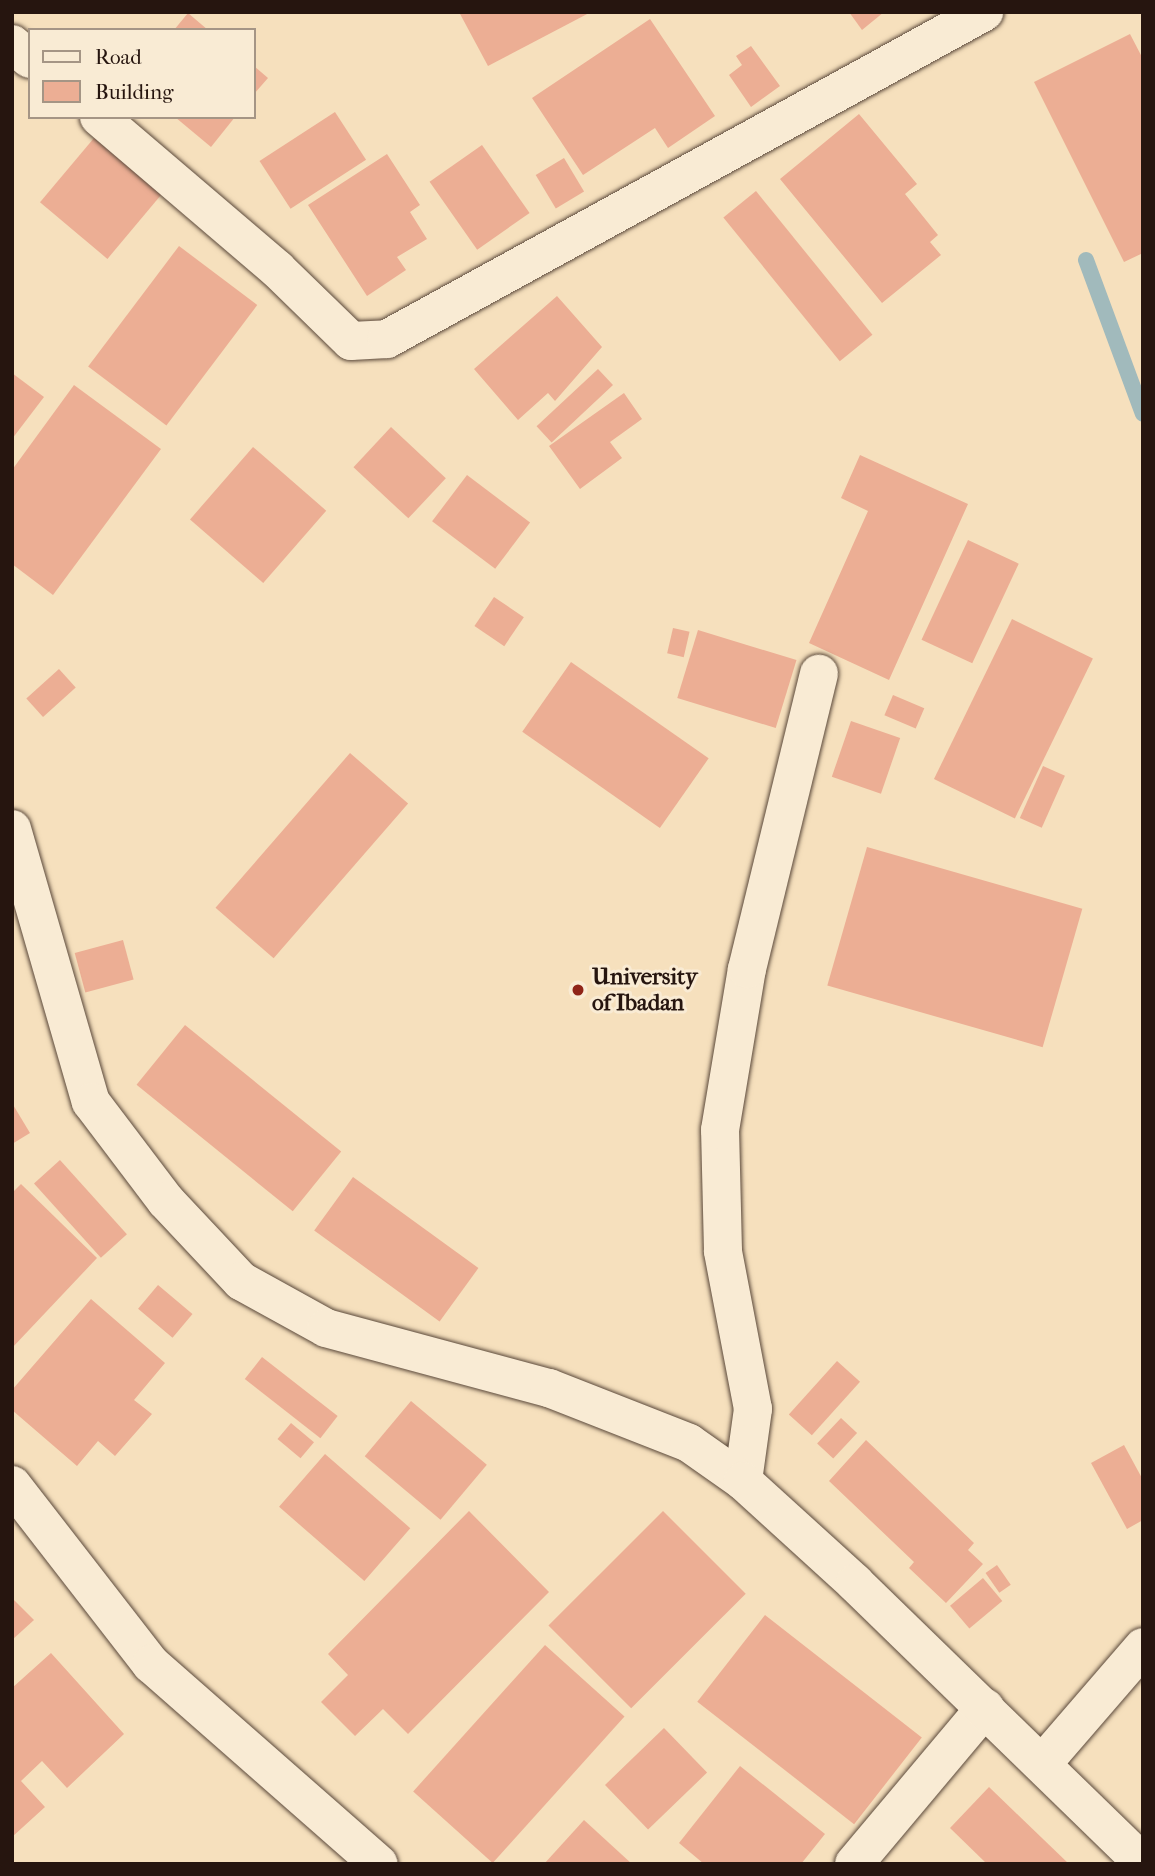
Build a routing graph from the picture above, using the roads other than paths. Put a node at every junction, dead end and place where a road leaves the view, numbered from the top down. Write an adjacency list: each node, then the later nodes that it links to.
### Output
1 (984, 12): 4 (street)
2 (12, 44): 3 (street)
3 (28, 57)
4 (101, 119)
5 (820, 674): 7 (street)
6 (12, 829): 7 (street)
7 (743, 1481): 10 (street)
8 (12, 1485): 13 (street)
9 (1143, 1647): 11 (street)
10 (985, 1708): 11 (street); 14 (street)
11 (1043, 1763): 12 (street)
12 (1143, 1863)
13 (379, 1864)
14 (854, 1864)

